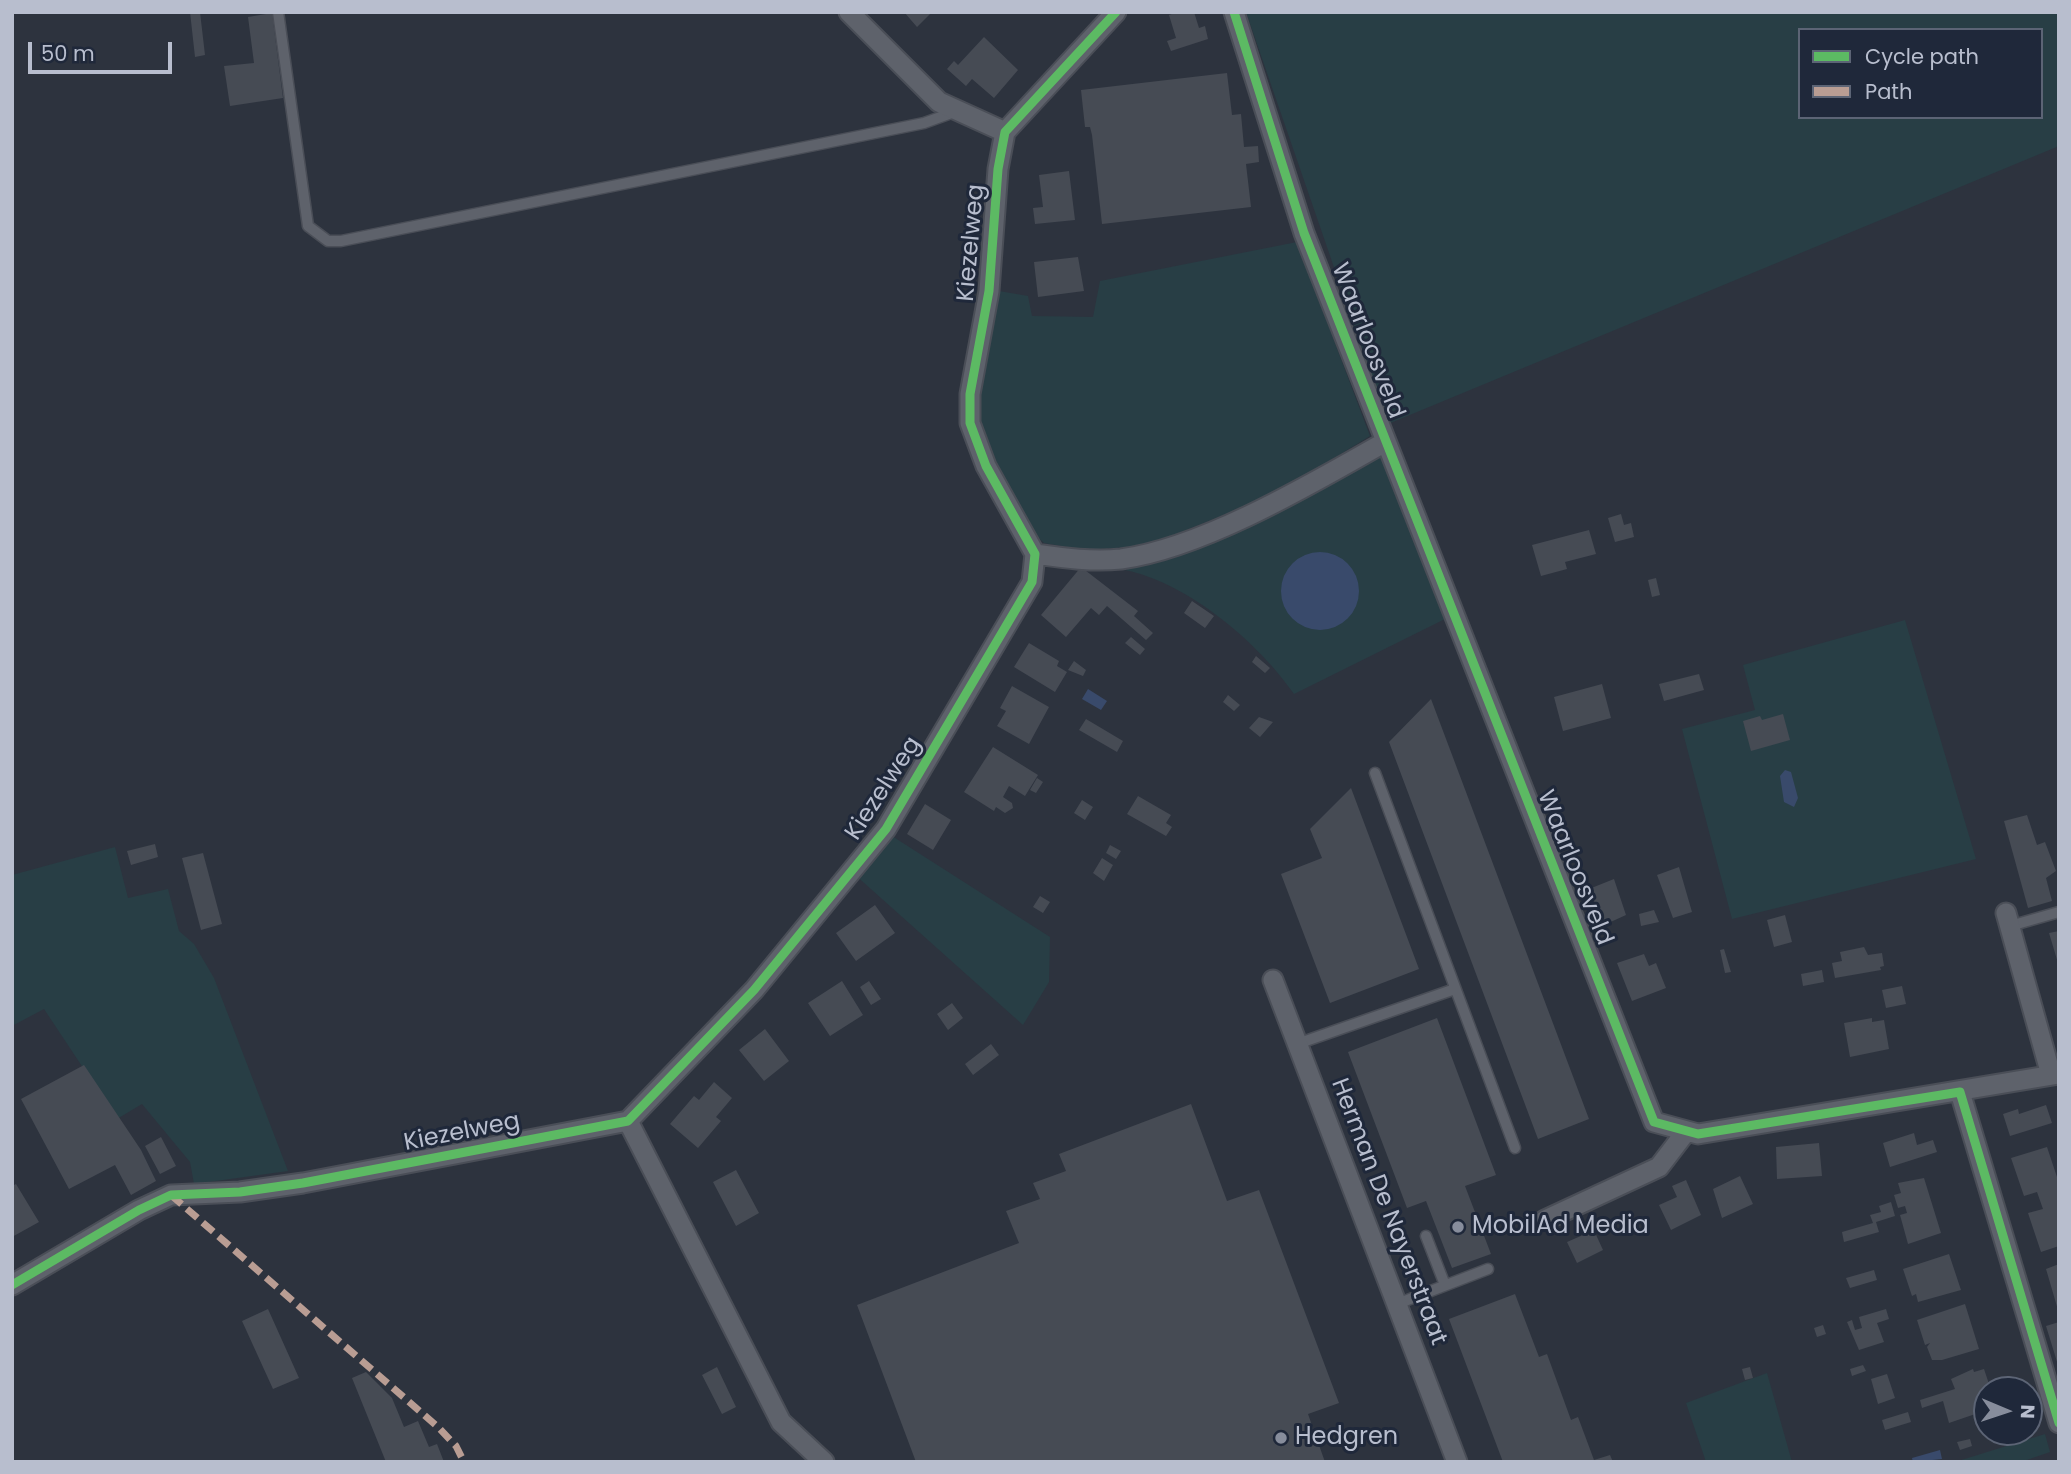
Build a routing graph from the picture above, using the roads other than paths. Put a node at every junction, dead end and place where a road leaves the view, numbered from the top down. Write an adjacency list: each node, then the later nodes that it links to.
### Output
1 (278, 12): 5 (lane)
2 (849, 12): 5 (street)
3 (1115, 12): 6 (street)
4 (1234, 12): 7 (street, Waarloosveld)
5 (958, 111): 6 (street)
6 (1005, 132): 8 (street, Kiezelweg)
7 (1385, 442): 8 (street, Waarloosveld); 18 (street, Waarloosveld)
8 (1035, 554): 17 (street, Kiezelweg)
9 (1375, 773): 13 (lane)
10 (2059, 912): 11 (lane)
11 (2008, 919): 15 (street, Waarloosveld)
12 (1273, 980): 14 (street, Herman De Nayerstraat)
13 (1455, 989): 14 (lane); 19 (lane)
14 (1297, 1044): 25 (street, Herman De Nayerstraat)
15 (2055, 1074): 16 (street, Waarloosveld)
16 (1960, 1092): 18 (street, Waarloosveld); 26 (street)
17 (628, 1121): 23 (street, Kiezelweg); 27 (street)
18 (1685, 1133): 20 (street)
19 (1515, 1148)
20 (1545, 1220)
21 (1426, 1236): 24 (lane)
22 (1488, 1269): 24 (lane)
23 (12, 1285)
24 (1445, 1285): 25 (lane)
25 (1397, 1304): 28 (street, Herman De Nayerstraat)
26 (2059, 1423)
27 (824, 1462)
28 (1457, 1462)

